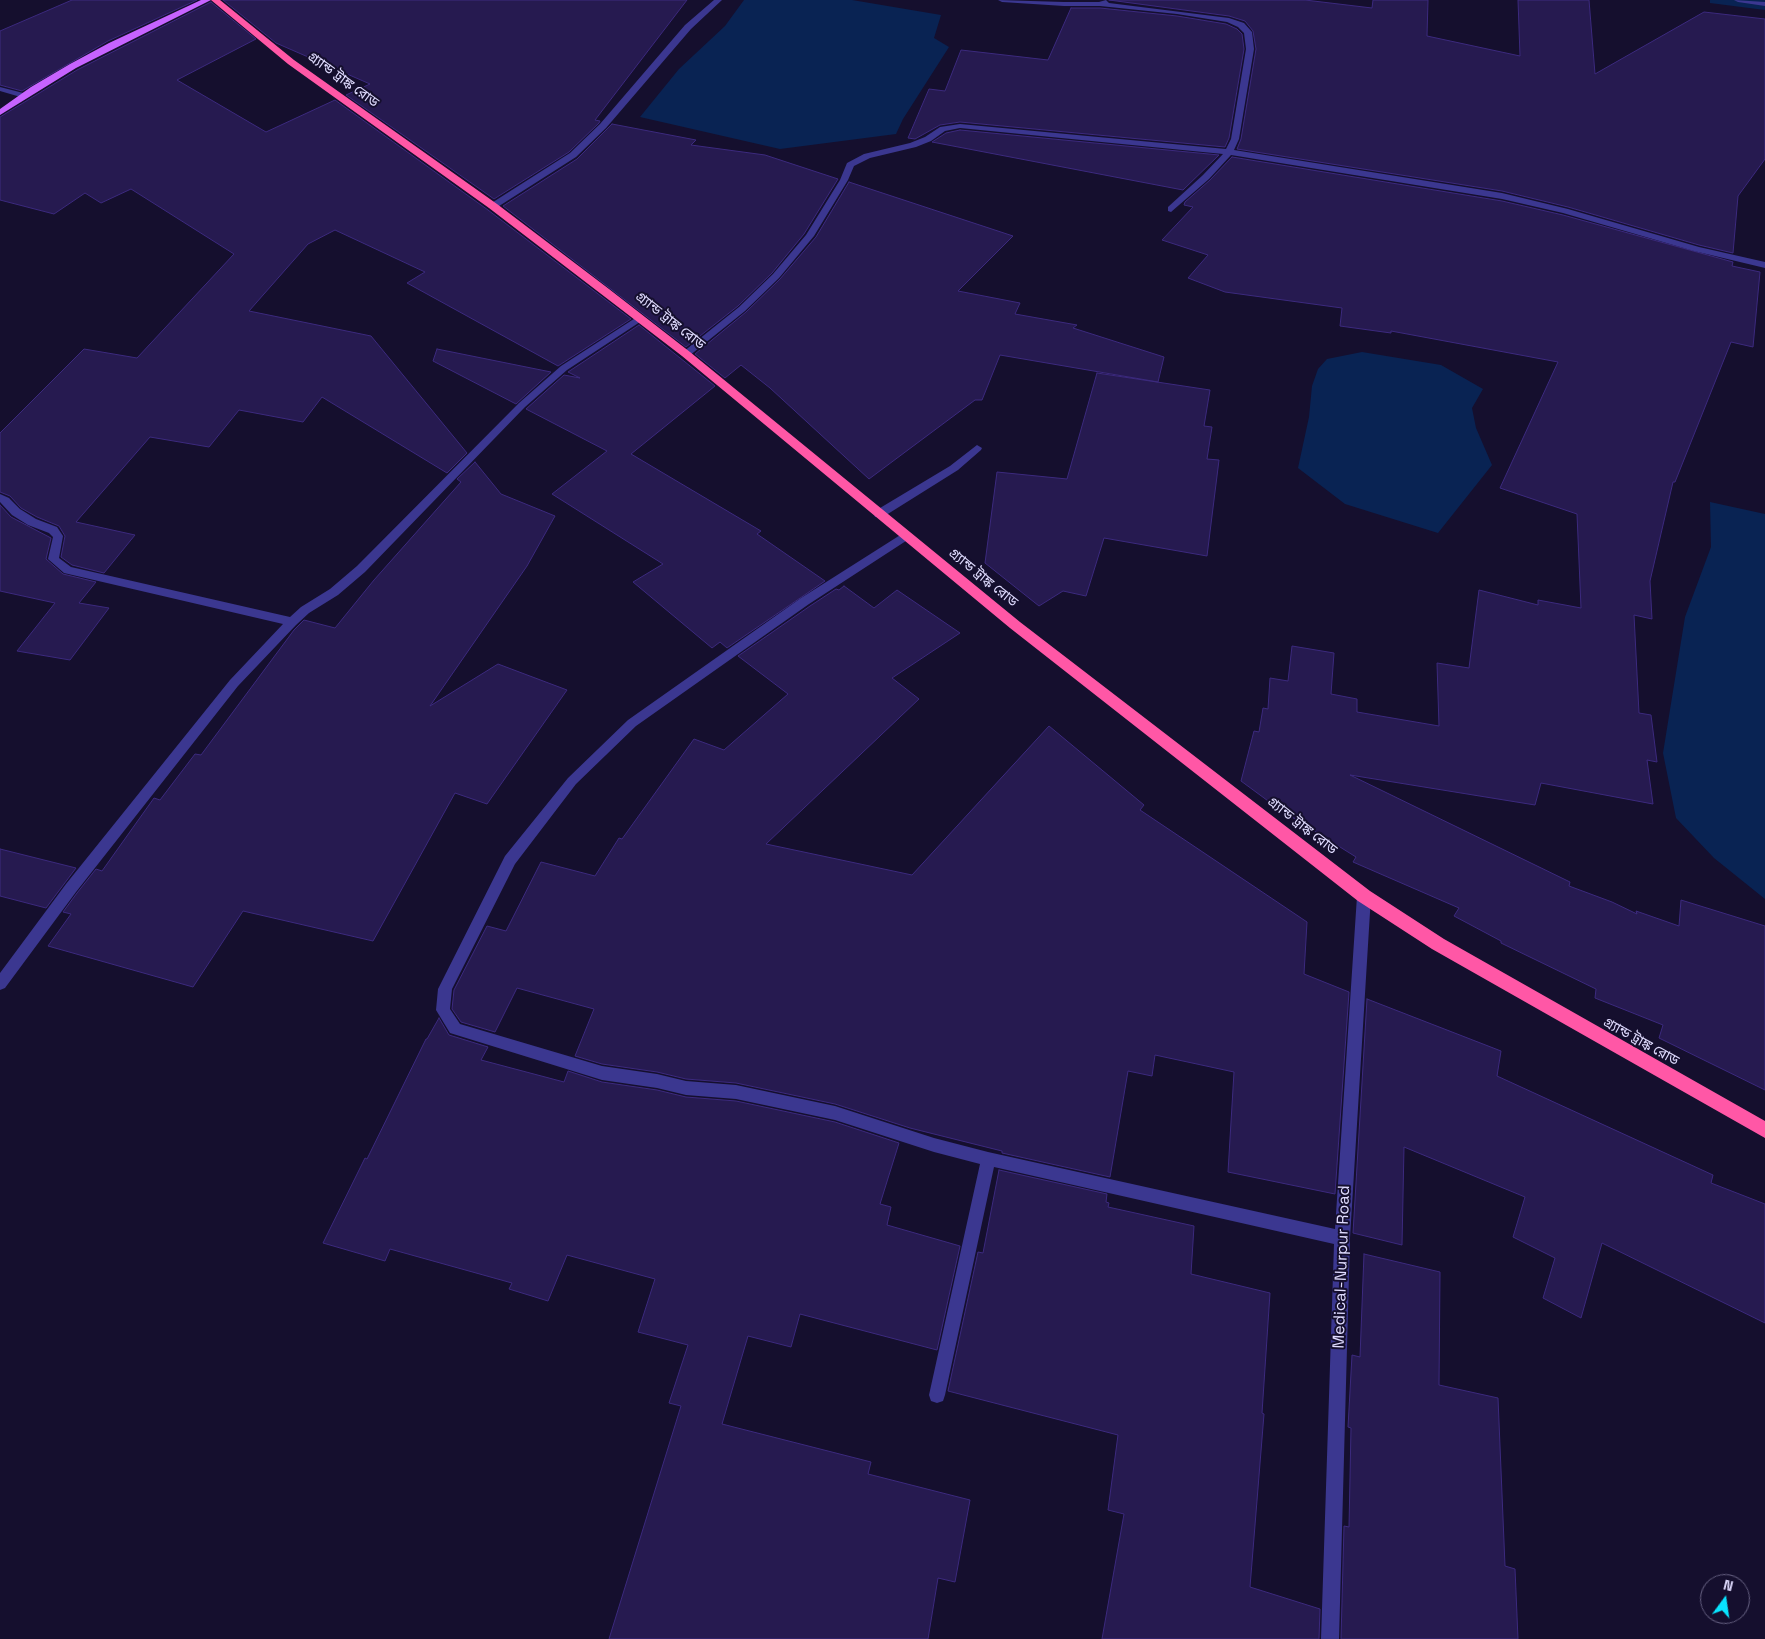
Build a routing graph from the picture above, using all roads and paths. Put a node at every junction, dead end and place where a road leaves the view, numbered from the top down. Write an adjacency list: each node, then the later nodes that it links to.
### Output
1 (207, 0): 10 (main road)
2 (215, 0): 13 (highway, গ্র্যান্ড ট্রাঙ্ক রোড)
3 (718, 0): 13 (street)
4 (1002, 0): 7 (street)
5 (1111, 0): 7 (street)
6 (1738, 0): 8 (street)
7 (1100, 4): 12 (street)
8 (1765, 4)
9 (0, 90): 10 (street)
10 (24, 96): 11 (main road)
11 (0, 113)
12 (1229, 152): 14 (street); 15 (street); 17 (street)
13 (493, 206): 16 (highway, গ্র্যান্ড ট্রাঙ্ক রোড)
14 (1172, 209)
15 (1765, 265)
16 (640, 318): 17 (highway, গ্র্যান্ড ট্রাঙ্ক রোড); 22 (street)
17 (686, 354): 20 (highway, গ্র্যান্ড ট্রাঙ্ক রোড)
18 (977, 448): 20 (street)
19 (0, 498): 22 (street)
20 (879, 514): 21 (highway, গ্র্যান্ড ট্রাঙ্ক রোড)
21 (905, 536): 23 (highway, গ্র্যান্ড ট্রাঙ্ক রোড); 26 (street)
22 (292, 622): 24 (street)
23 (1364, 896): 25 (highway, গ্র্যান্ড ট্রাঙ্ক রোড); 27 (street, Medical-Nurpur Road)
24 (0, 984)
25 (1765, 1130)
26 (988, 1159): 27 (street); 28 (street)
27 (1342, 1238): 29 (street, Medical-Nurpur Road)
28 (937, 1394)
29 (1330, 1639)

